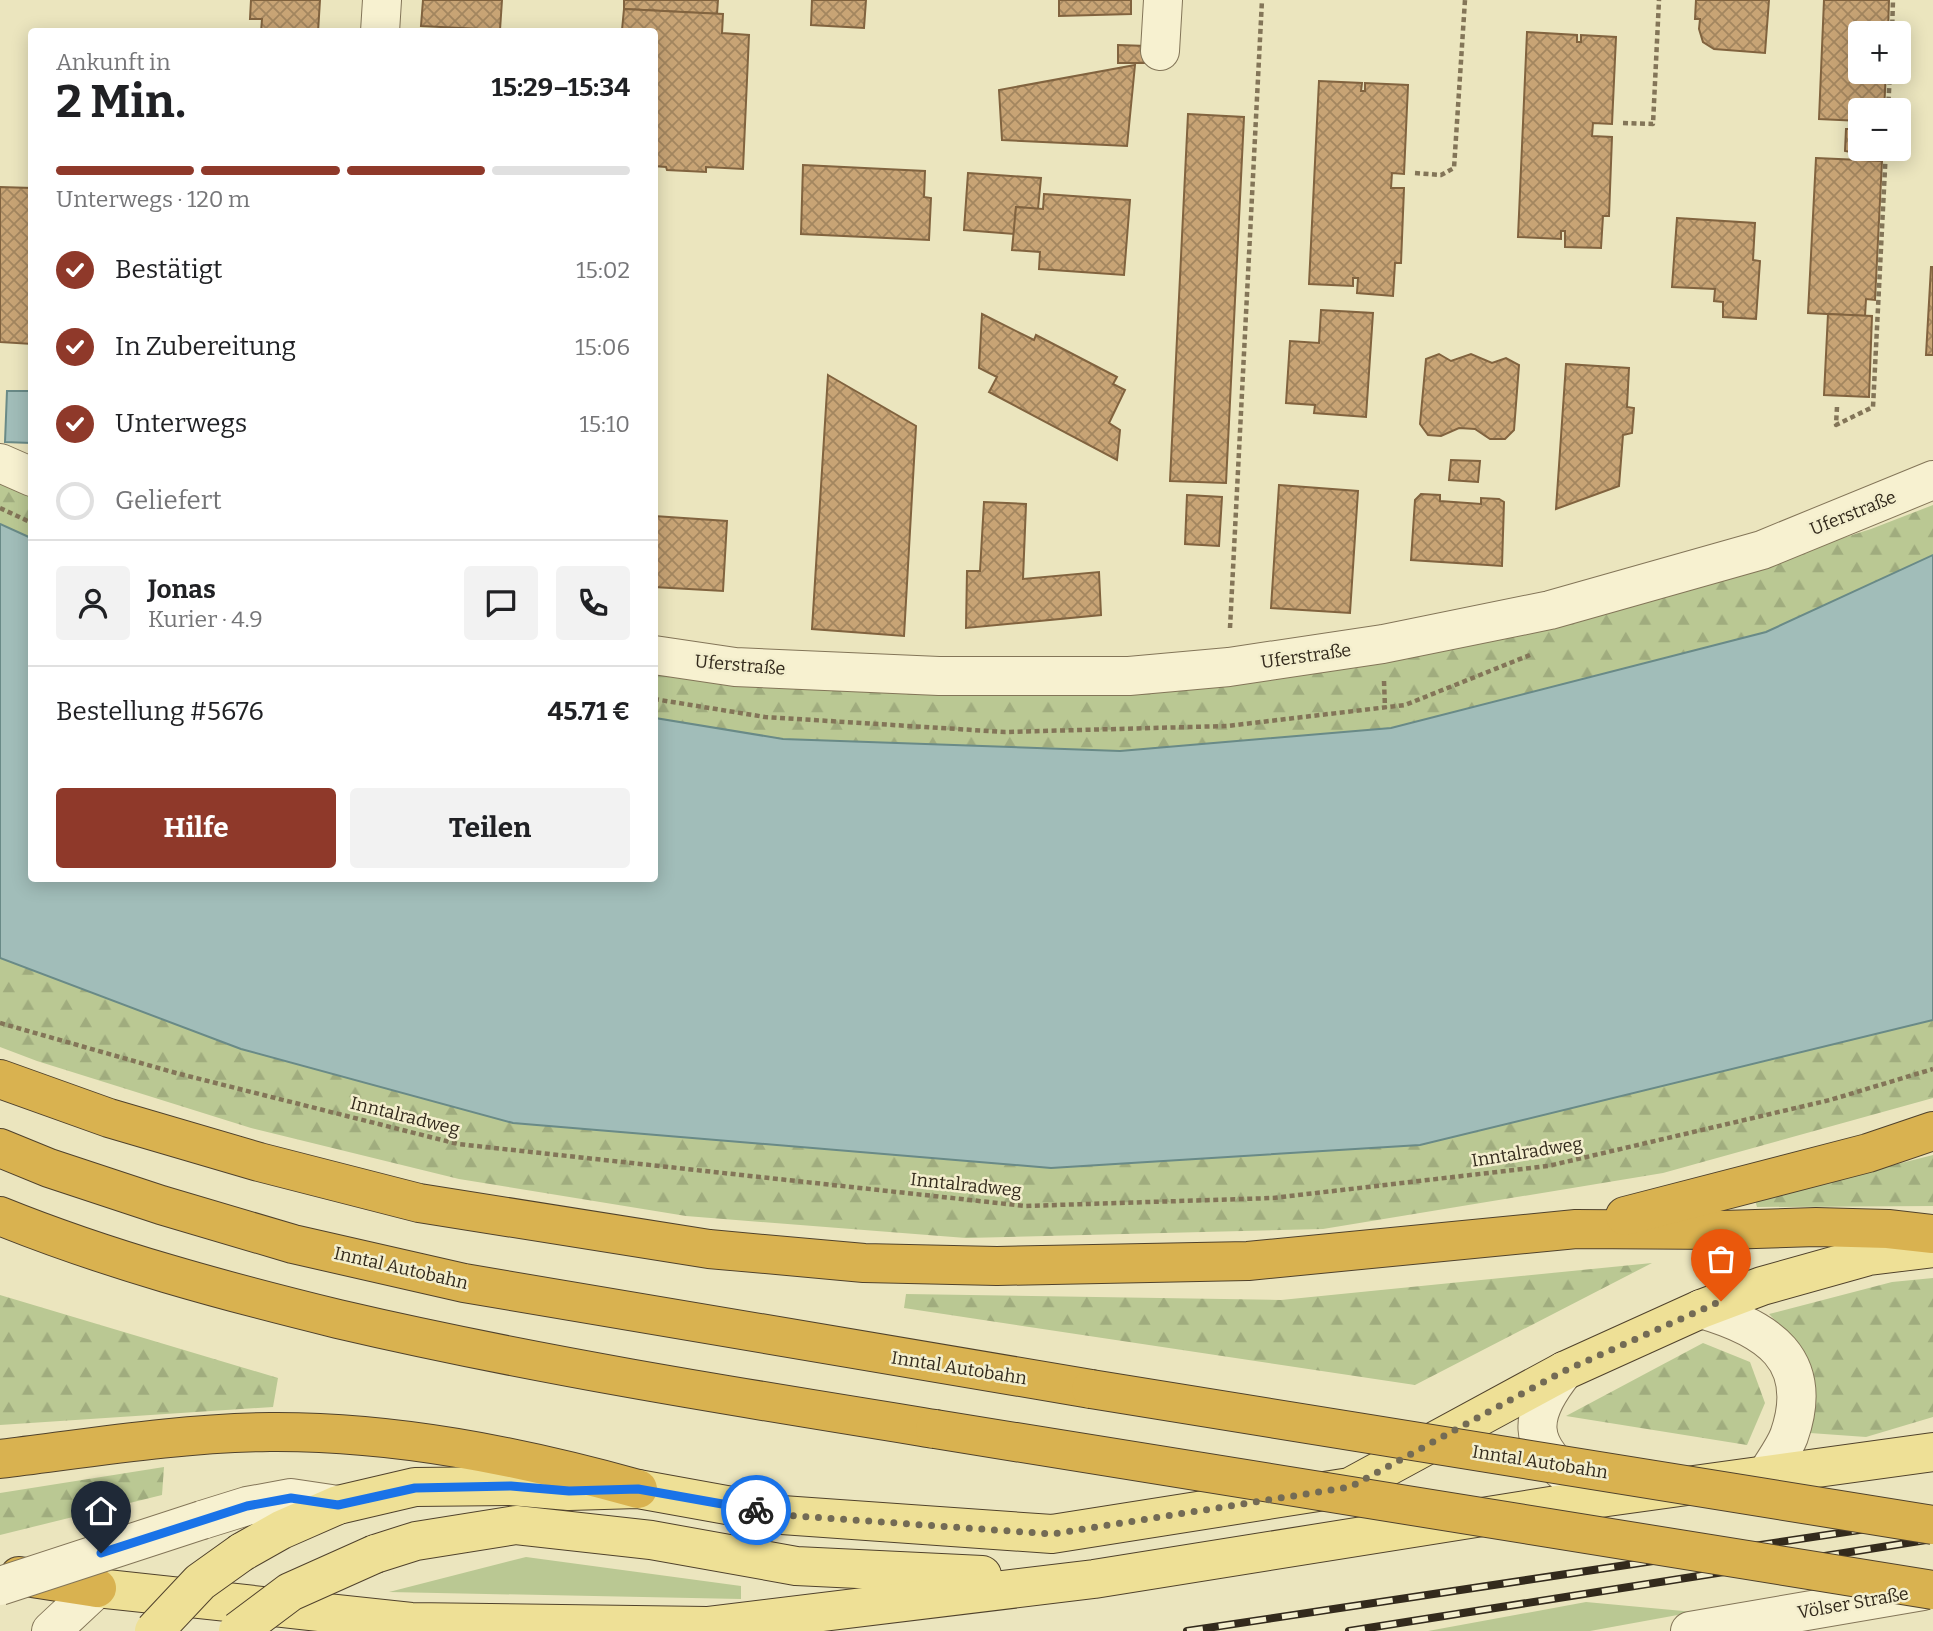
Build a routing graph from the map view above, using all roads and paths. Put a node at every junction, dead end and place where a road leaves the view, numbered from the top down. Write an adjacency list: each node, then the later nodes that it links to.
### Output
1 (382, 0): 8 (street)
2 (1163, 0): 9 (street)
3 (1262, 0): 20 (path)
4 (1465, 0): 12 (path)
5 (1659, 0): 10 (path)
6 (1893, 0): 7 (path)
7 (1892, 21)
8 (380, 28)
9 (1160, 51)
10 (1623, 123)
11 (1885, 161): 13 (path)
12 (1415, 173)
13 (1837, 407)
14 (0, 463): 15 (street)
15 (28, 476)
16 (1933, 480): 20 (street, Uferstraße)
17 (0, 509): 18 (path)
18 (28, 521)
19 (658, 656): 20 (street, Uferstraße)
20 (1228, 667)
21 (0, 1023): 22 (path, Inntalradweg)
22 (1933, 1069)
23 (0, 1079): 27 (highway)
24 (1933, 1131): 27 (highway)
25 (0, 1148): 38 (highway, Inntal Autobahn, bridge)
26 (0, 1216): 43 (highway, bridge)
27 (1576, 1229): 28 (highway)
28 (1933, 1234)
29 (1933, 1248): 30 (main road)
30 (1701, 1309): 31 (main road); 34 (street)
31 (1564, 1371): 35 (main road); 36 (street)
32 (1933, 1452): 34 (main road)
33 (0, 1459): 35 (highway)
34 (1767, 1474): 36 (main road)
35 (638, 1489): 37 (main road)
36 (1607, 1497): 40 (main road)
37 (338, 1505): 41 (street, bridge); 45 (main road, bridge)
38 (1933, 1525)
39 (0, 1573): 42 (highway)
40 (1094, 1580): 42 (main road); 46 (main road, bridge)
41 (0, 1586)
42 (97, 1588): 44 (street)
43 (1933, 1590): 47 (street, Völser Straße)
44 (51, 1631)
45 (154, 1631)
46 (238, 1631)
47 (1690, 1631)

